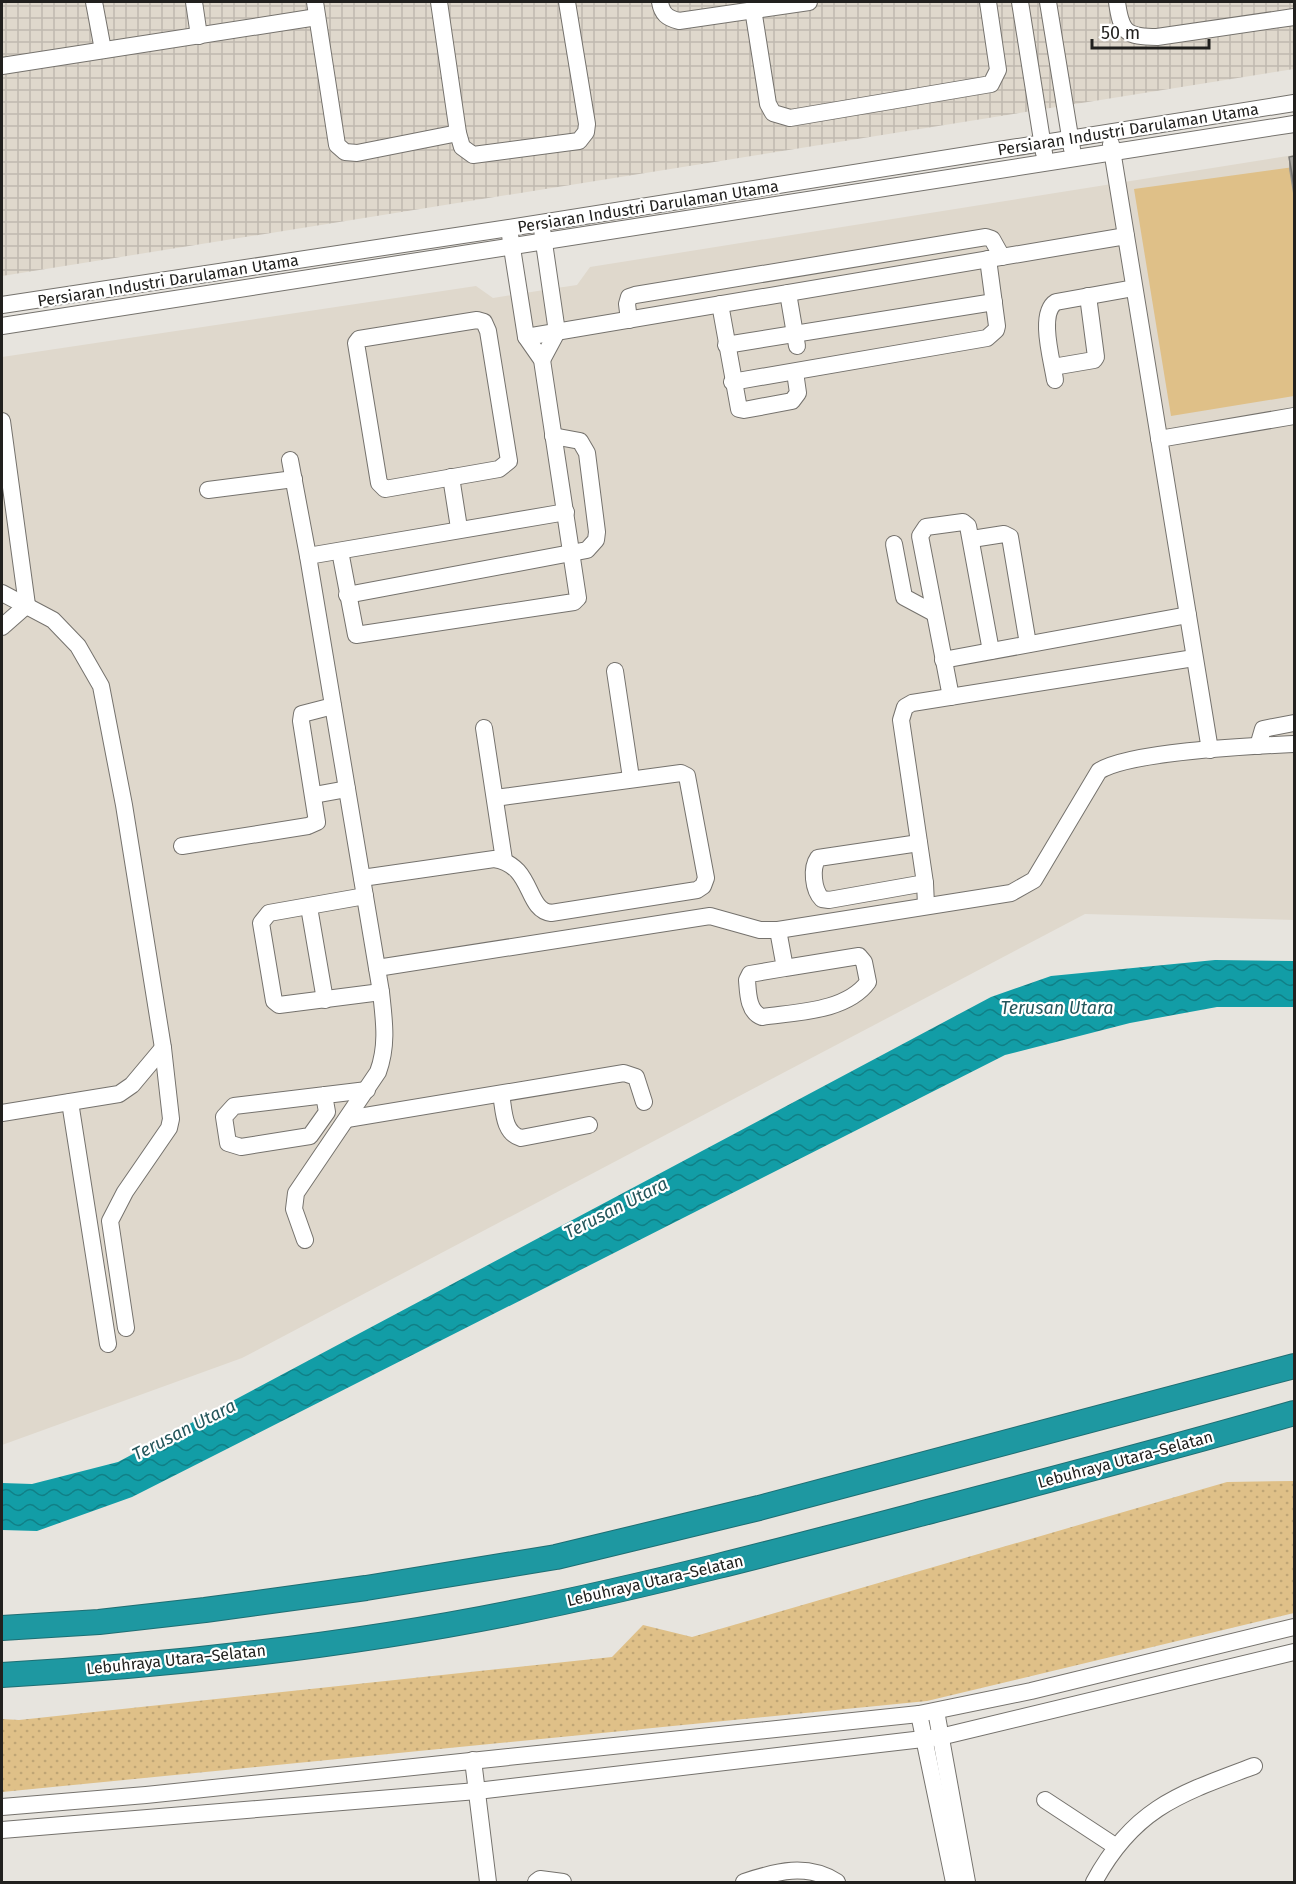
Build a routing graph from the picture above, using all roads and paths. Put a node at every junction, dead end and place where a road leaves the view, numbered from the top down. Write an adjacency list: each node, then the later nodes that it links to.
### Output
1 (94, 2): 15 (street)
2 (194, 2): 14 (street)
3 (439, 2): 20 (street)
4 (567, 2): 20 (street)
5 (660, 2): 12 (street)
6 (809, 2): 12 (street)
7 (988, 2): 12 (street)
8 (1020, 2): 22 (street)
9 (1048, 2): 21 (street)
10 (1117, 2): 13 (street)
11 (316, 9): 14 (street); 20 (street)
12 (753, 9)
13 (1294, 17)
14 (199, 36): 15 (street)
15 (103, 50): 16 (street)
16 (2, 66)
17 (1294, 104): 19 (street, Persiaran Industri Darulaman Utama)
18 (1294, 124): 23 (street, Persiaran Industri Darulaman Utama)
19 (1110, 132): 21 (street, Persiaran Industri Darulaman Utama); 23 (street)
20 (458, 133)
21 (1070, 138): 22 (street, Persiaran Industri Darulaman Utama); 24 (street)
22 (1043, 142): 25 (street); 26 (street, Persiaran Industri Darulaman Utama)
23 (1113, 153): 24 (street, Persiaran Industri Darulaman Utama); 28 (street)
24 (1074, 158): 25 (street, Persiaran Industri Darulaman Utama)
25 (1045, 163): 29 (street, Persiaran Industri Darulaman Utama)
26 (541, 223): 27 (street, Persiaran Industri Darulaman Utama); 29 (street)
27 (509, 228): 30 (street); 41 (street, Persiaran Industri Darulaman Utama)
28 (1126, 236): 32 (street); 36 (street)
29 (544, 241): 30 (street, Persiaran Industri Darulaman Utama); 44 (street)
30 (512, 246): 43 (street, Persiaran Industri Darulaman Utama); 45 (street)
31 (916, 248): 32 (street); 33 (street); 34 (street)
32 (995, 258): 34 (street); 39 (street)
33 (822, 264): 35 (street); 42 (street)
34 (921, 270): 35 (street)
35 (828, 286): 37 (street)
36 (1134, 288): 38 (street); 54 (street)
37 (788, 293): 40 (street); 46 (street)
38 (1088, 296): 38 (street)
39 (994, 302): 46 (street); 49 (street)
40 (720, 304): 42 (street); 47 (street)
41 (2, 305)
42 (629, 320): 44 (street)
43 (2, 326)
44 (557, 332): 45 (street); 48 (street)
45 (526, 337): 48 (street)
46 (796, 339): 47 (street)
47 (726, 345): 50 (street)
48 (542, 360): 53 (street)
49 (795, 372): 50 (street); 50 (street)
50 (732, 382)
51 (1294, 416): 54 (street)
52 (2, 421): 68 (street)
53 (553, 436): 59 (street); 64 (street)
54 (1159, 439): 70 (street)
55 (291, 460): 57 (street)
56 (452, 477): 56 (street); 60 (street)
57 (294, 479): 58 (street); 65 (street)
58 (208, 490)
59 (566, 512): 60 (street); 64 (street)
60 (459, 528): 63 (street)
61 (972, 539): 69 (street); 72 (street); 73 (street)
62 (894, 544): 69 (street)
63 (340, 551): 65 (street); 67 (street)
64 (573, 554): 67 (street); 67 (street)
65 (308, 556): 78 (street)
66 (2, 593): 68 (street)
67 (347, 595)
68 (27, 605): 71 (street); 101 (street)
69 (933, 612): 75 (street)
70 (1188, 615): 72 (street); 74 (street)
71 (2, 627)
72 (1028, 644): 73 (street)
73 (991, 651): 75 (street)
74 (1194, 658): 77 (street); 83 (street)
75 (943, 660): 77 (street)
76 (615, 671): 84 (street)
77 (951, 697): 88 (street)
78 (333, 706): 85 (street); 86 (street)
79 (1294, 723): 82 (street)
80 (484, 728): 87 (street)
81 (1294, 744): 82 (street)
82 (1258, 746): 83 (street)
83 (1210, 750): 94 (street)
84 (631, 778): 87 (street); 90 (street)
85 (347, 789): 86 (street); 91 (street)
86 (314, 795): 89 (street)
87 (495, 798): 90 (street)
88 (919, 843): 92 (street); 92 (street)
89 (182, 846)
90 (504, 860): 91 (street)
91 (362, 878): 93 (street)
92 (925, 883): 94 (street)
93 (365, 896): 95 (street); 98 (street)
94 (926, 905): 96 (street)
95 (309, 907): 100 (street); 100 (street)
96 (778, 930): 97 (street); 98 (street)
97 (785, 968): 97 (street)
98 (377, 969): 99 (street)
99 (381, 992): 100 (street); 102 (street)
100 (325, 1000)
101 (163, 1048): 105 (street); 111 (street)
102 (367, 1090): 104 (street); 108 (street)
103 (501, 1094): 106 (street); 108 (street); 109 (street)
104 (324, 1095): 104 (street)
105 (70, 1102): 107 (street); 112 (street)
106 (644, 1102)
107 (2, 1113)
108 (347, 1119): 110 (street)
109 (589, 1125)
110 (305, 1240)
111 (126, 1328)
112 (108, 1344)
113 (1294, 1366): 116 (highway)
114 (1294, 1413): 118 (highway, Lebuhraya Utara–Selatan)
115 (1294, 1627): 119 (street)
116 (2, 1628)
117 (1294, 1652): 120 (street)
118 (2, 1675)
119 (928, 1712): 120 (street); 121 (street); 122 (street)
120 (940, 1737): 121 (street); 135 (street)
121 (923, 1739): 124 (street); 134 (street)
122 (473, 1760): 124 (street); 126 (street)
123 (1254, 1767): 128 (street)
124 (477, 1791): 127 (street); 129 (street)
125 (1045, 1800): 128 (street)
126 (2, 1807)
127 (2, 1830)
128 (1115, 1846): 136 (street)
129 (488, 1882)
130 (536, 1882): 131 (street)
131 (562, 1882)
132 (744, 1882): 133 (street)
133 (837, 1882)
134 (954, 1882)
135 (967, 1882)
136 (1094, 1882)

